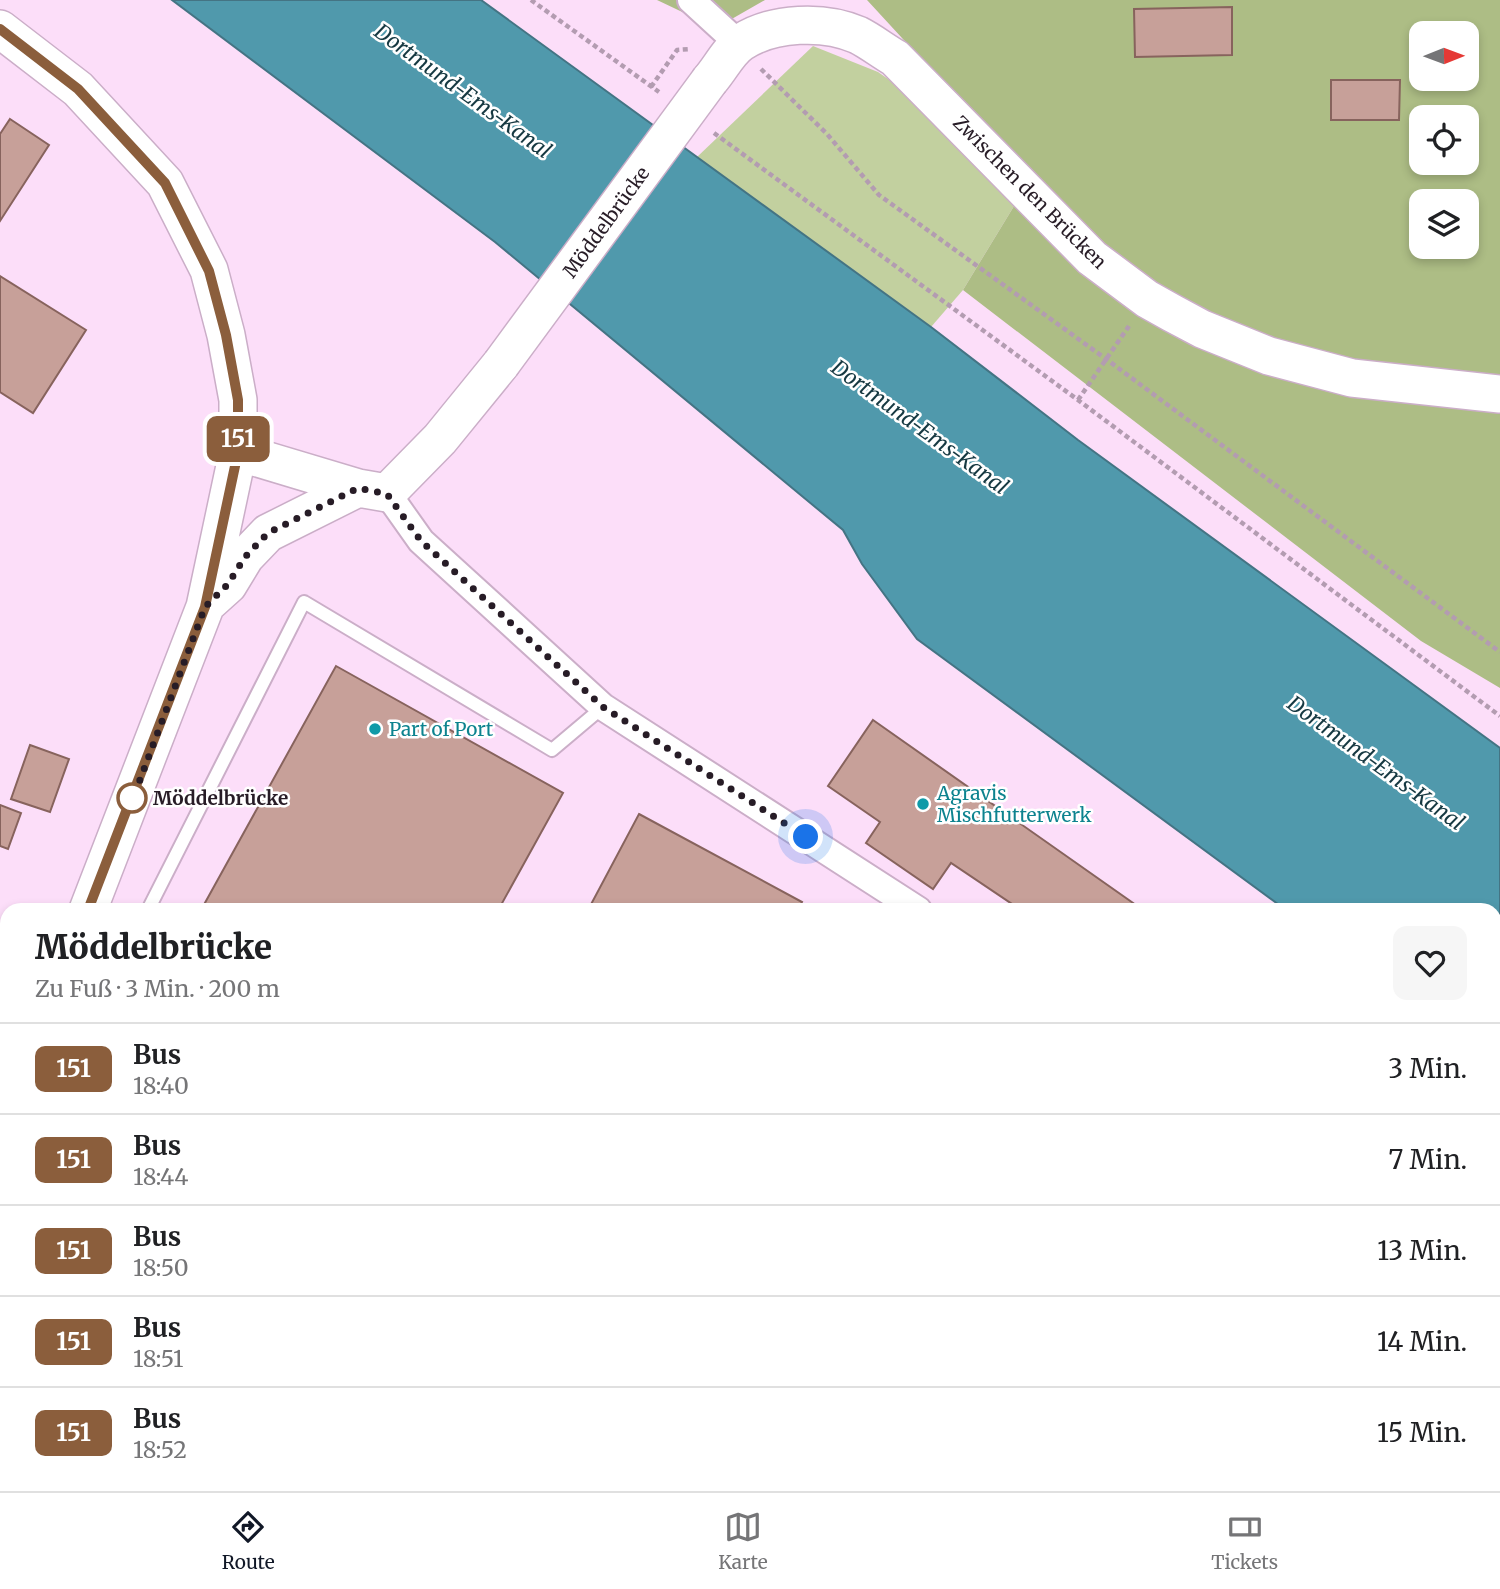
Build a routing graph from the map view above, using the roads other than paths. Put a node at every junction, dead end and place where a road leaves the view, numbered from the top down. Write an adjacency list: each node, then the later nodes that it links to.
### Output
1 (691, 0): 3 (street)
2 (0, 29): 6 (street)
3 (739, 44): 4 (street, Zwischen den Brücken); 5 (street, Zwischen den Brücken)
4 (710, 80): 7 (street, Möddelbrücke, bridge)
5 (1500, 394)
6 (238, 452): 7 (street); 8 (street)
7 (373, 491): 8 (street); 9 (street)
8 (205, 607): 10 (street)
9 (603, 707): 11 (lane); 12 (street)
10 (91, 903)
11 (152, 903)
12 (907, 903)

